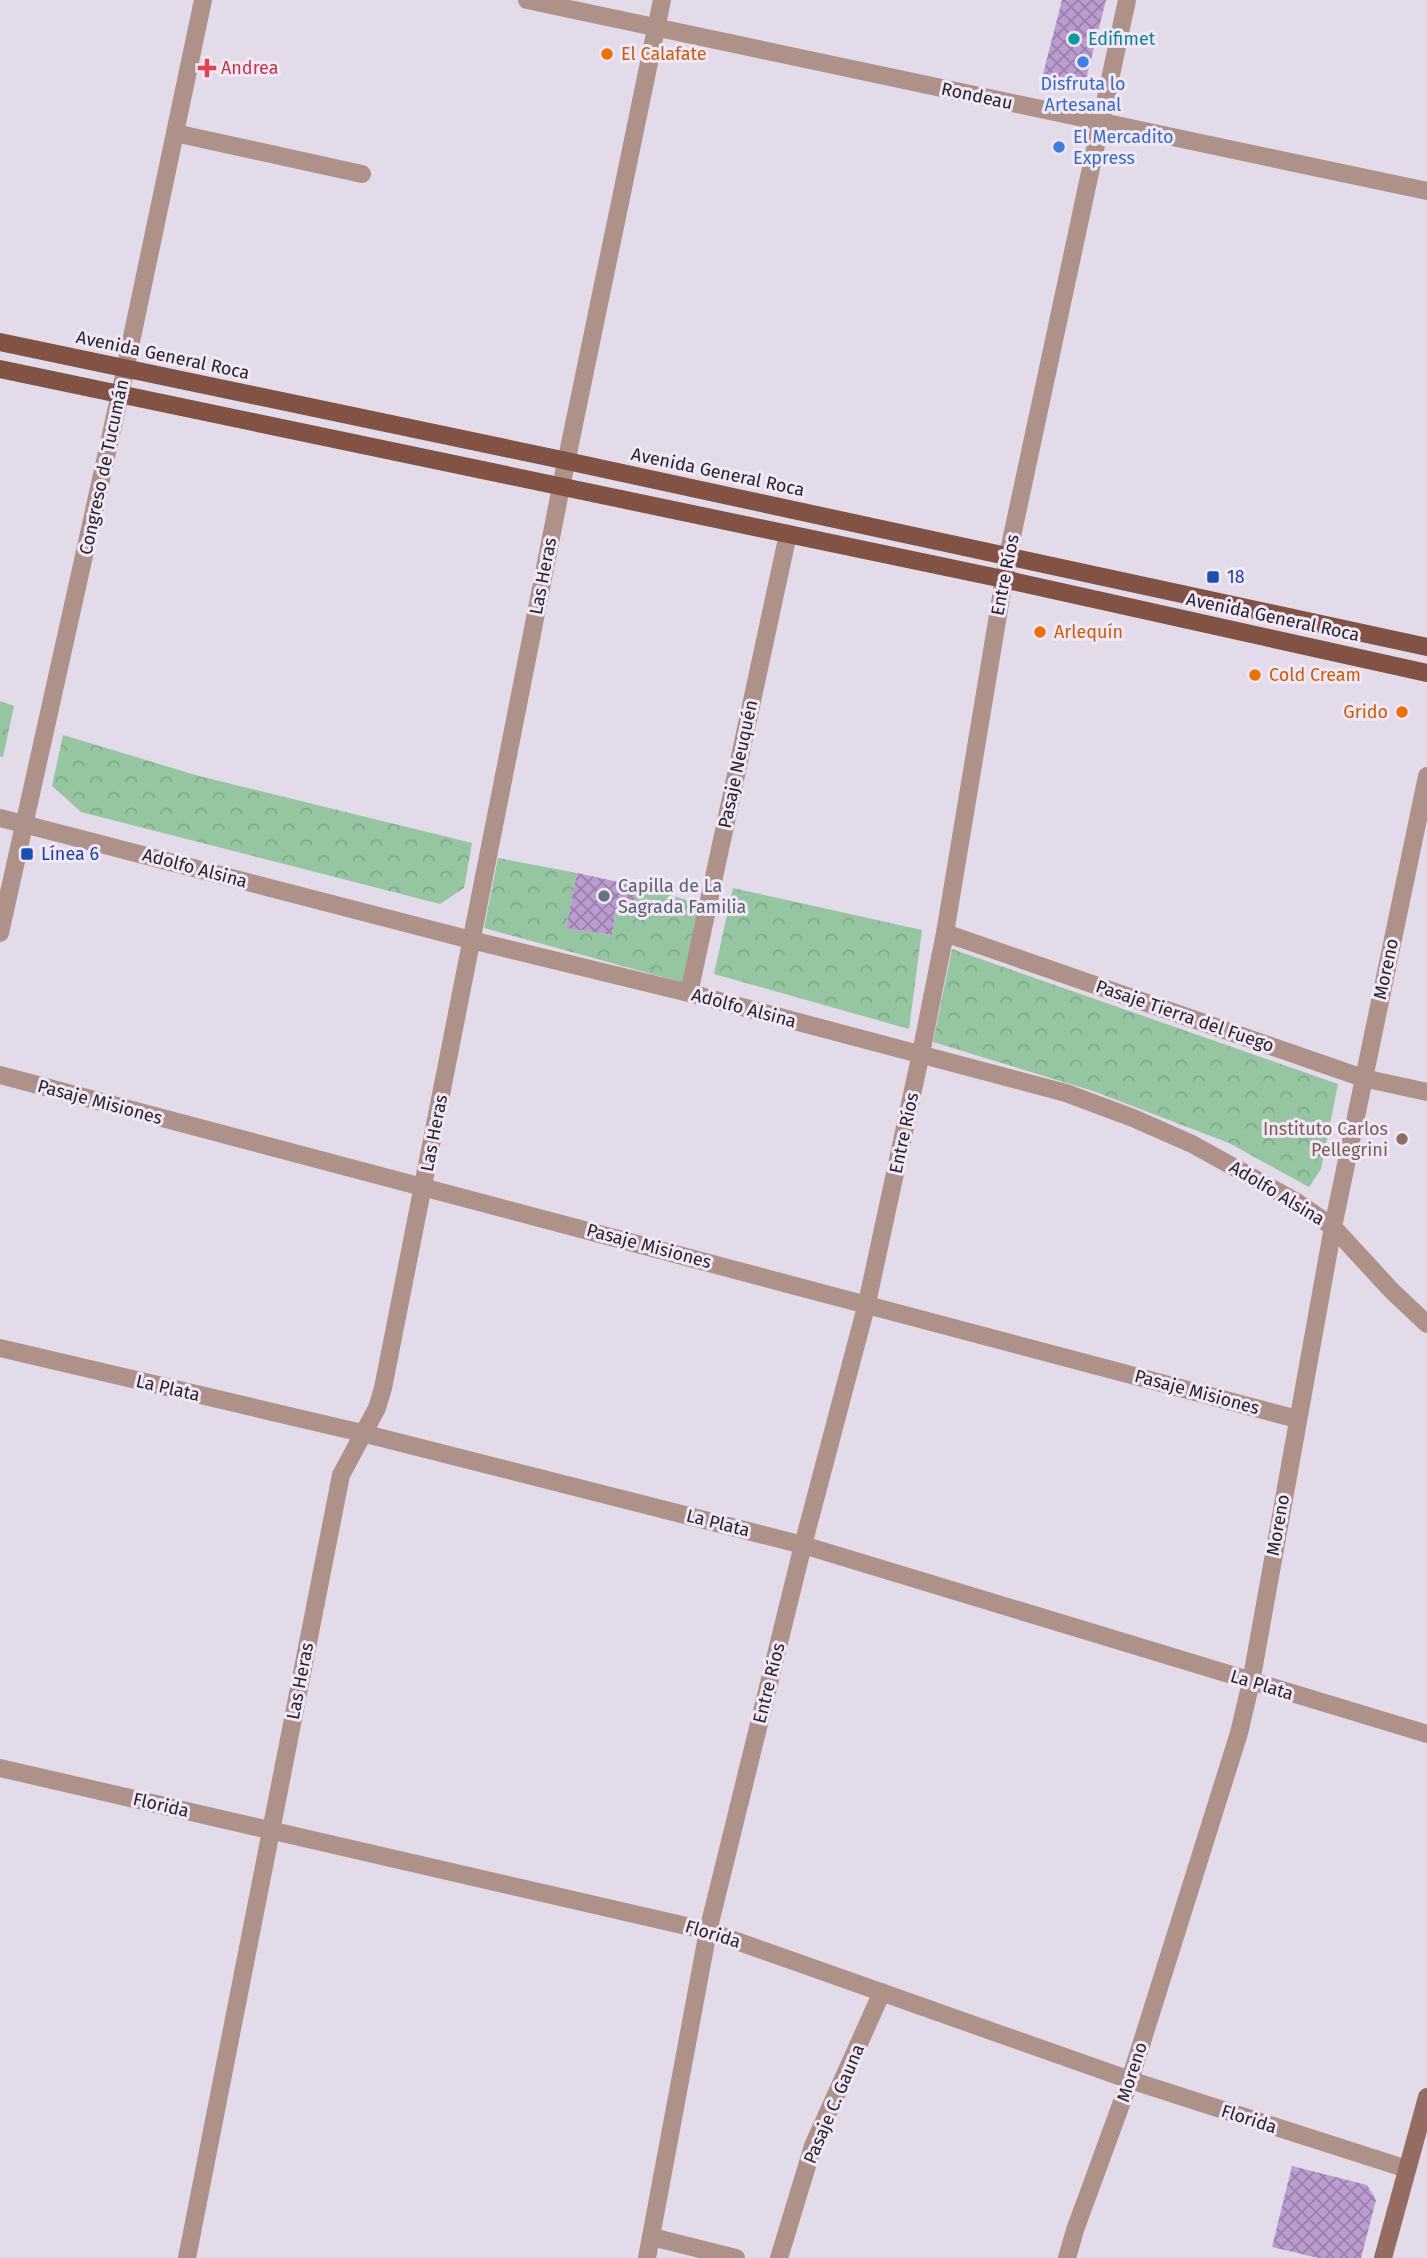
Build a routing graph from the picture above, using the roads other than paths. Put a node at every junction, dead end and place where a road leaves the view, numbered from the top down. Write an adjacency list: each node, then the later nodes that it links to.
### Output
1 (204, 0): 7 (street, Congreso de Tucumán)
2 (527, 0): 5 (street, Rondeau)
3 (662, 0): 5 (street, Las Heras)
4 (1127, 0): 6 (street, Entre Ríos)
5 (656, 28): 6 (street, Rondeau); 14 (street, Las Heras)
6 (1101, 123): 9 (street, Rondeau); 17 (street, Entre Ríos)
7 (175, 133): 8 (street); 12 (street, Congreso de Tucumán)
8 (362, 174)
9 (1427, 191)
10 (0, 342): 12 (main road, Avenida General Roca)
11 (0, 369): 13 (main road, Avenida General Roca)
12 (125, 369): 13 (street, Congreso de Tucumán); 14 (main road, Avenida General Roca)
13 (120, 394): 15 (main road, Avenida General Roca); 23 (street, Congreso de Tucumán)
14 (567, 461): 15 (street, Las Heras); 17 (main road, Avenida General Roca)
15 (561, 487): 16 (main road, Avenida General Roca); 26 (street, Las Heras)
16 (788, 534): 18 (main road, Avenida General Roca); 27 (street, Pasaje Neuquén)
17 (1008, 555): 18 (street, Entre Ríos); 19 (main road, Avenida General Roca)
18 (1003, 579): 20 (main road, Avenida General Roca); 25 (street, Entre Ríos)
19 (1427, 647)
20 (1427, 673)
21 (1427, 776): 30 (street, Moreno)
22 (0, 818): 23 (street, Adolfo Alsina)
23 (24, 823): 24 (street, Congreso de Tucumán); 26 (street, Adolfo Alsina)
24 (0, 933)
25 (945, 933): 28 (street, Entre Ríos); 30 (street, Pasaje Tierra del Fuego)
26 (471, 940): 27 (street, Adolfo Alsina); 32 (street, Las Heras)
27 (689, 993): 28 (street, Adolfo Alsina)
28 (921, 1053): 33 (street, Adolfo Alsina); 34 (street, Entre Ríos)
29 (0, 1075): 32 (street, Pasaje Misiones)
30 (1363, 1078): 31 (street, Pasaje Tierra del Fuego); 33 (street, Moreno)
31 (1427, 1092)
32 (424, 1187): 34 (street, Pasaje Misiones); 38 (street, Las Heras)
33 (1333, 1227): 35 (street, Adolfo Alsina); 37 (street, Moreno)
34 (867, 1303): 37 (street, Pasaje Misiones); 39 (street, Entre Ríos)
35 (1427, 1324)
36 (0, 1348): 38 (street, La Plata)
37 (1297, 1419): 40 (street, Moreno)
38 (362, 1433): 39 (street, La Plata); 43 (street, Las Heras)
39 (803, 1545): 40 (street, La Plata); 44 (street, Entre Ríos)
40 (1251, 1682): 41 (street, La Plata); 46 (street, Moreno)
41 (1427, 1734)
42 (0, 1768): 43 (street, Florida)
43 (271, 1830): 44 (street, Florida); 50 (street, Las Heras)
44 (708, 1931): 45 (street, Florida); 49 (street, Entre Ríos)
45 (882, 1992): 46 (street, Florida); 53 (street, Pasaje C. Gauna)
46 (1130, 2080): 48 (street, Florida); 54 (street, Moreno)
47 (1427, 2096): 48 (main road)
48 (1407, 2169): 55 (main road)
49 (652, 2237): 51 (street, Entre Ríos); 52 (street)
50 (187, 2258)
51 (647, 2258)
52 (736, 2258)
53 (779, 2258)
54 (1067, 2258)
55 (1383, 2258)

